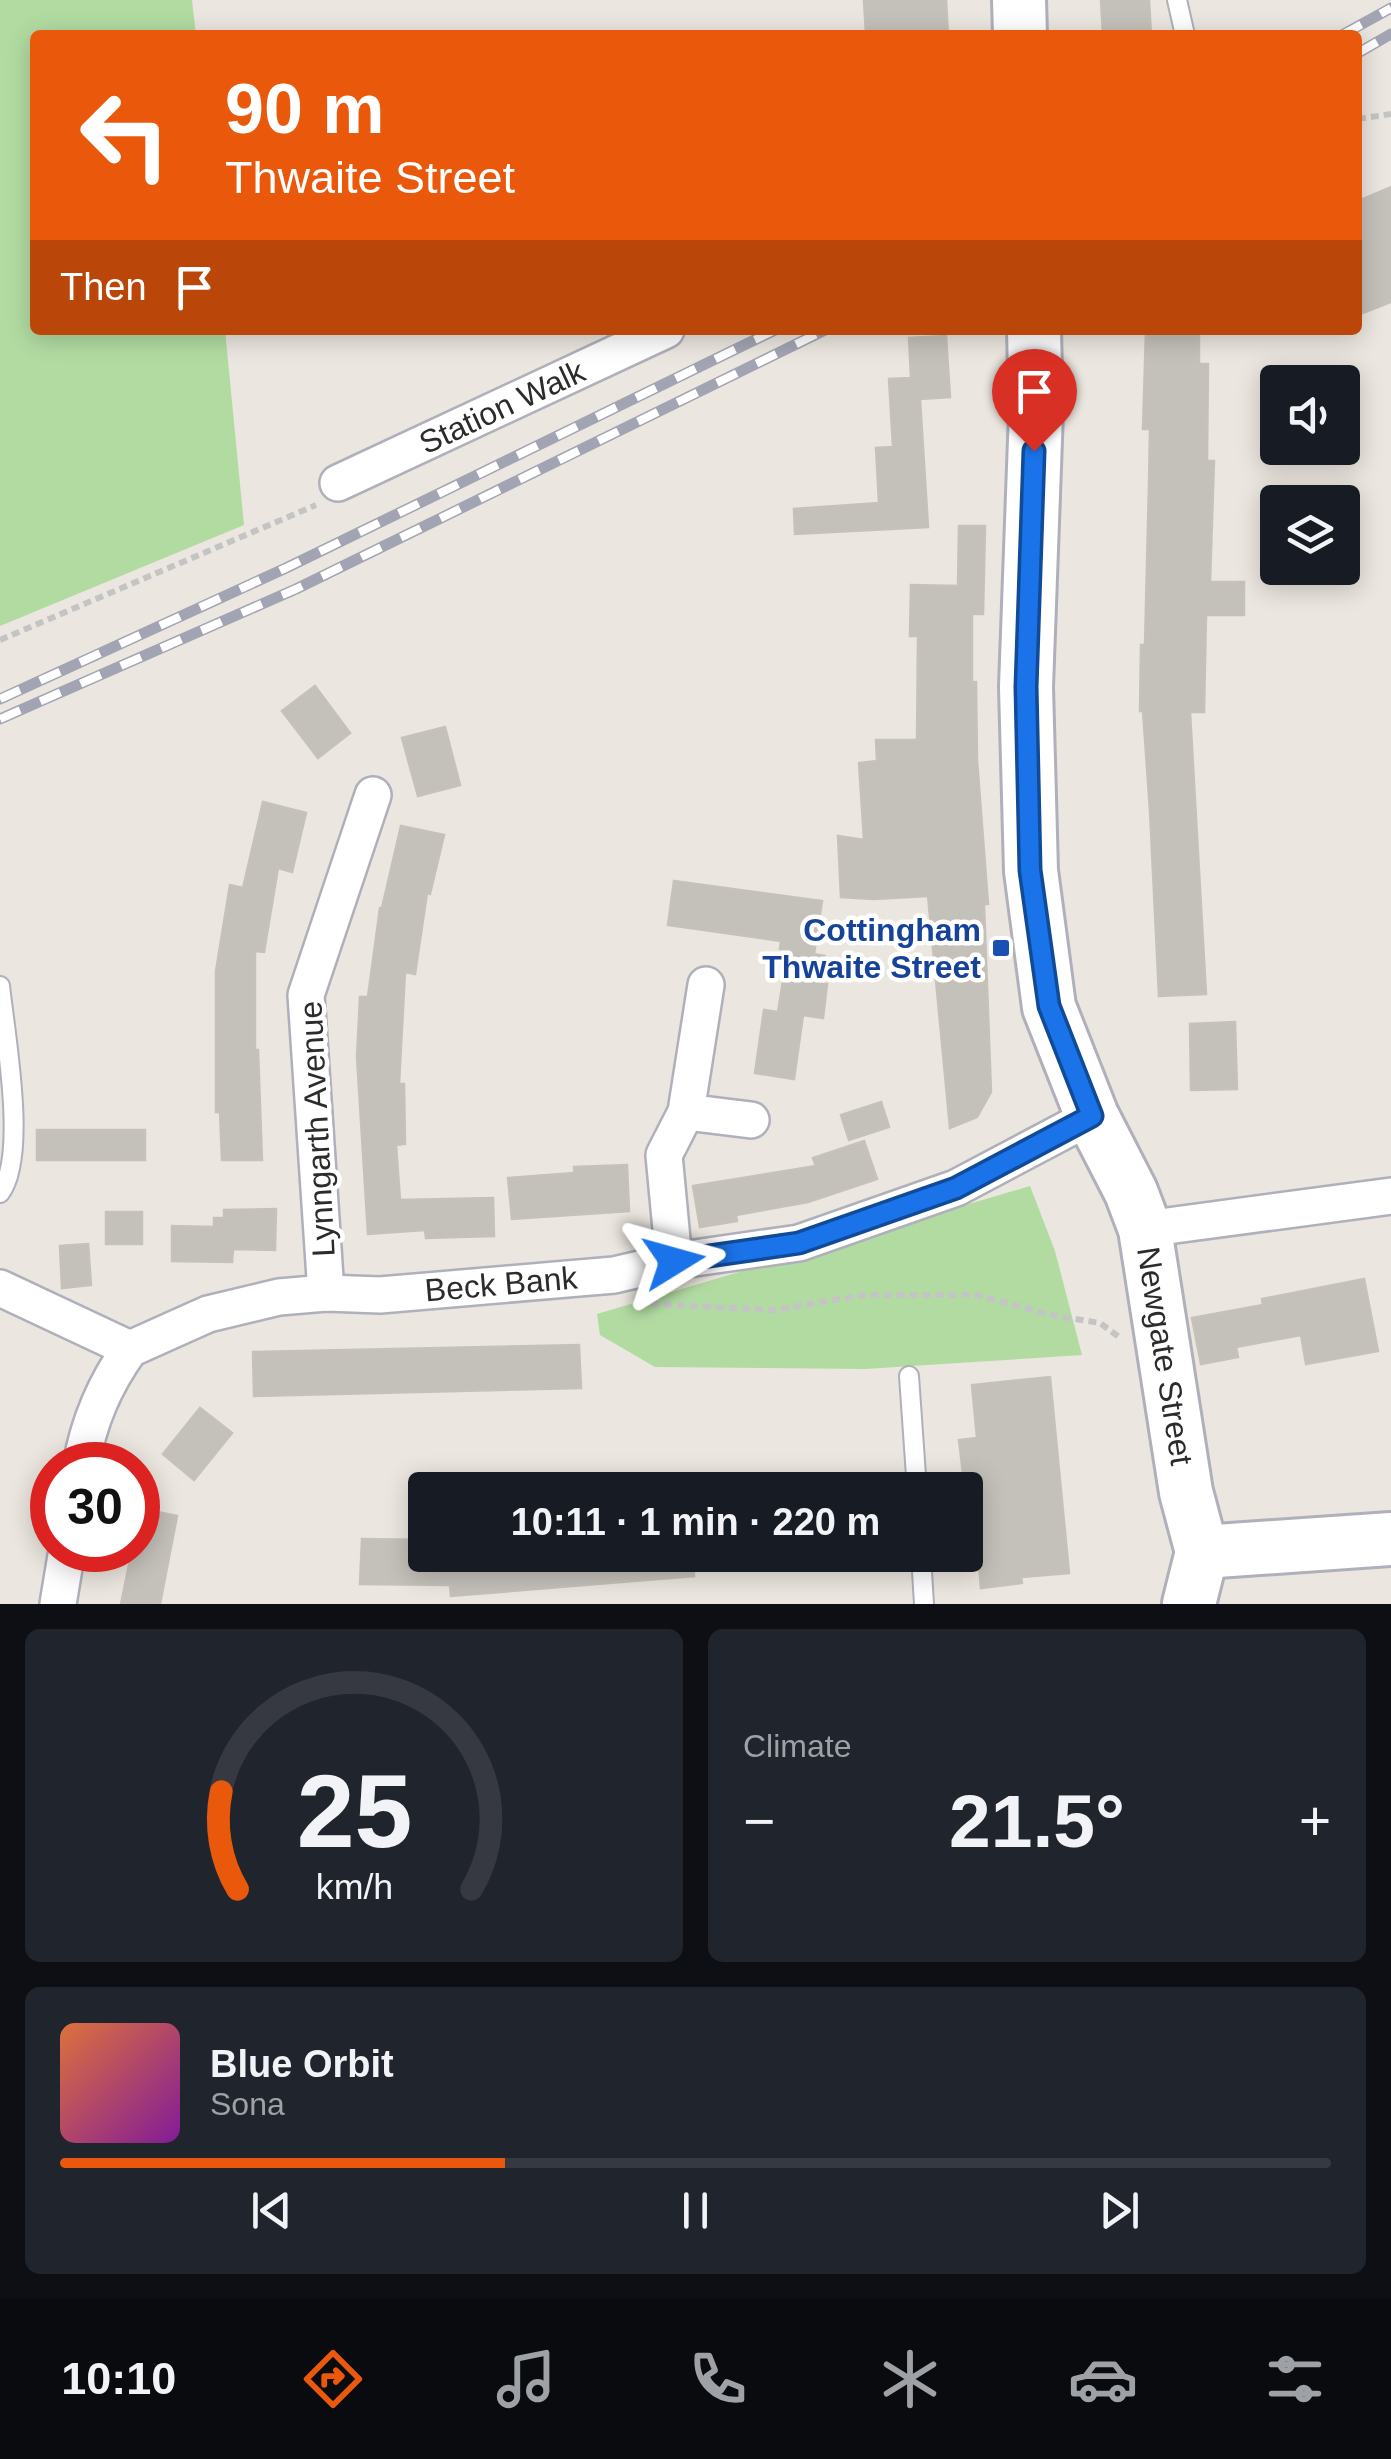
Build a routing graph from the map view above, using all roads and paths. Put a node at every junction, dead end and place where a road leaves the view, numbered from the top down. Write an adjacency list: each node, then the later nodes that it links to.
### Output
1 (1019, 0): 3 (main road)
2 (1177, 0): 4 (lane)
3 (1020, 30)
4 (1183, 30)
5 (1391, 114): 6 (path)
6 (1362, 118)
7 (655, 335): 9 (street, Station Walk)
8 (1034, 335): 14 (main road, Newgate Street)
9 (338, 484)
10 (373, 795): 22 (street, Lynngarth Avenue)
11 (706, 985): 13 (street)
12 (0, 986): 16 (lane)
13 (686, 1112): 15 (street); 19 (street)
14 (1092, 1116): 18 (main road, Newgate Street); 19 (street, Beck Bank)
15 (751, 1120)
16 (0, 1193)
17 (1391, 1196): 18 (street)
18 (1144, 1229): 23 (main road, Newgate Street)
19 (674, 1261): 20 (street, Beck Bank)
20 (614, 1274): 22 (street, Beck Bank); 23 (path)
21 (0, 1288): 24 (street)
22 (326, 1293): 24 (street, Beck Bank)
23 (1163, 1346): 29 (main road, Newgate Street)
24 (130, 1348): 26 (street)
25 (909, 1376): 27 (lane)
26 (85, 1442)
27 (915, 1472)
28 (1391, 1540): 29 (main road)
29 (1202, 1552): 34 (main road, Newgate Street)
30 (63, 1572): 32 (street)
31 (922, 1572): 33 (lane)
32 (58, 1604)
33 (924, 1604)
34 (1190, 1604)

